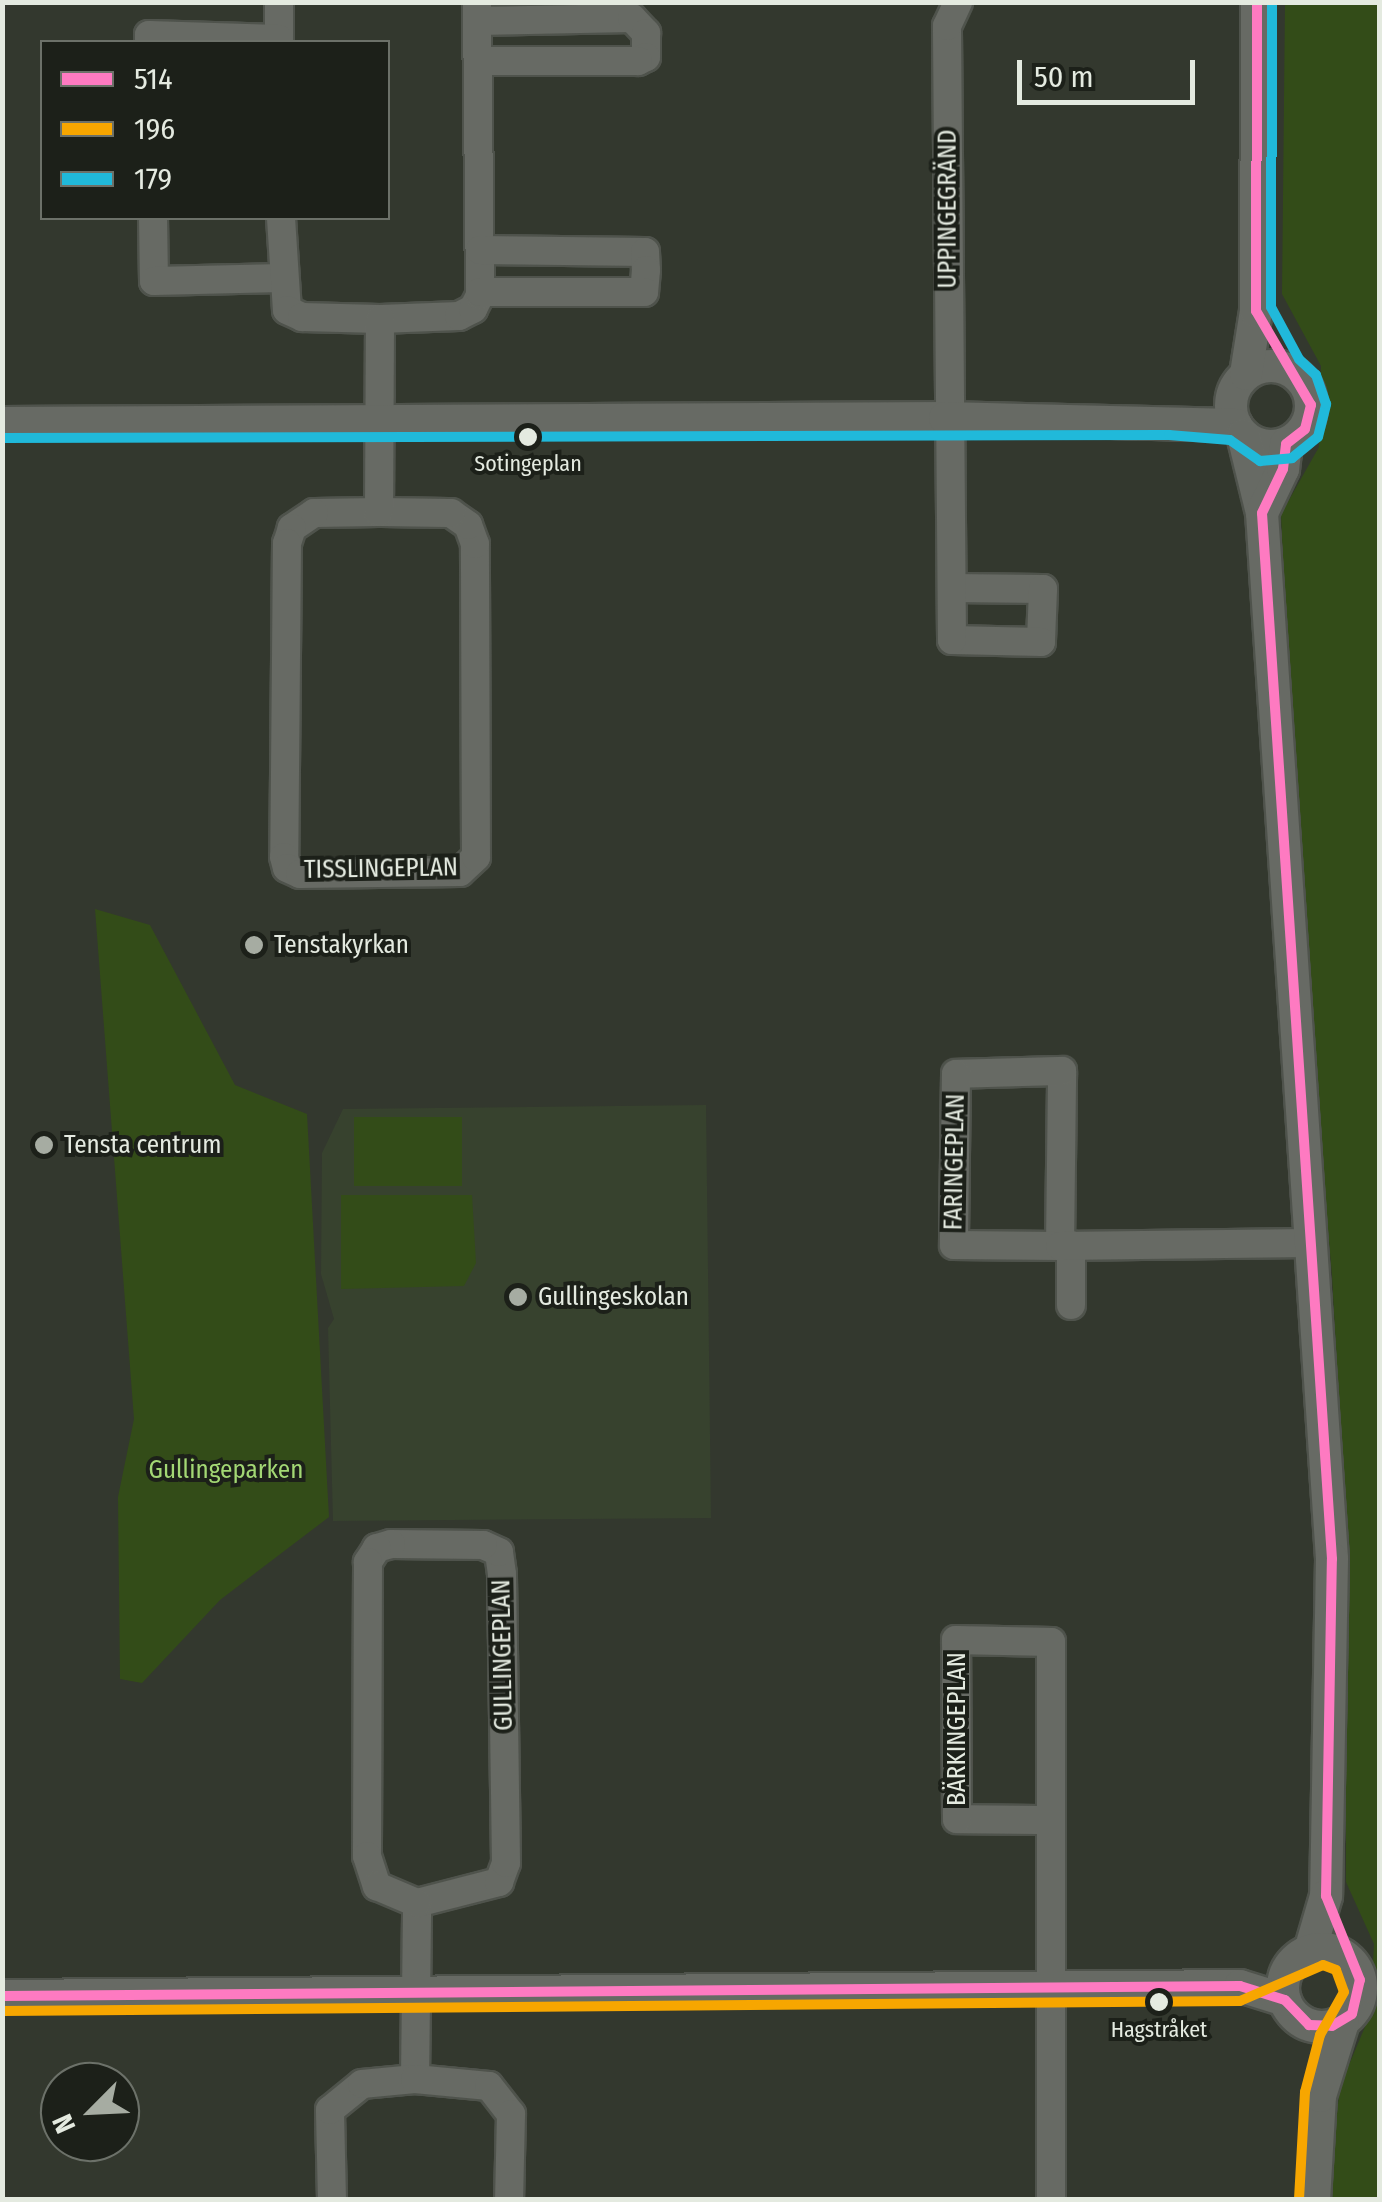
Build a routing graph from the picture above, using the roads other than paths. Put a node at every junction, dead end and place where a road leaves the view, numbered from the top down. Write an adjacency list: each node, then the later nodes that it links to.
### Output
1 (279, 2): 7 (street)
2 (958, 2): 18 (street, UPPINGEGRÄND)
3 (1257, 2): 14 (street)
4 (477, 12): 8 (street); 8 (street)
5 (149, 40): 6 (street)
6 (260, 40)
7 (279, 40)
8 (478, 61): 11 (street)
9 (153, 220): 12 (street)
10 (281, 220): 12 (street)
11 (480, 250): 13 (street); 13 (street)
12 (282, 278): 15 (street)
13 (480, 292): 15 (street)
14 (1256, 311): 16 (street); 17 (street)
15 (380, 319): 20 (street)
16 (1287, 369): 17 (street); 23 (street)
17 (1240, 383): 19 (street); 22 (street)
18 (945, 418): 19 (street); 20 (street); 26 (street, UPPINGEGRÄND)
19 (1170, 420): 22 (street)
20 (382, 421): 21 (street); 24 (street)
21 (2, 423)
22 (1239, 430): 23 (street); 25 (street)
23 (1286, 444): 25 (street)
24 (379, 512): 24 (street, TISSLINGEPLAN)
25 (1262, 513): 27 (street)
26 (952, 588)
27 (1308, 1244): 28 (street, FARINGEPLAN); 31 (street)
28 (1065, 1245): 28 (street, FARINGEPLAN); 29 (street)
29 (1071, 1306)
30 (1048, 1820): 30 (street, BÄRKINGEPLAN); 36 (street, BÄRKINGEPLAN)
31 (1326, 1896): 33 (street); 34 (street)
32 (418, 1902): 32 (street, GULLINGEPLAN); 38 (street)
33 (1300, 1958): 34 (street); 35 (street); 39 (street)
34 (1347, 1958): 40 (street)
35 (1240, 1986): 36 (street); 39 (street)
36 (1050, 1988): 38 (street); 46 (street, BÄRKINGEPLAN)
37 (2, 1996): 38 (street)
38 (417, 1996): 42 (street)
39 (1284, 2000): 41 (street)
40 (1343, 2022): 41 (street); 43 (street)
41 (1309, 2026): 43 (street)
42 (415, 2079): 44 (street); 45 (street)
43 (1320, 2096): 47 (street)
44 (332, 2200)
45 (509, 2200)
46 (1051, 2200)
47 (1314, 2200)

